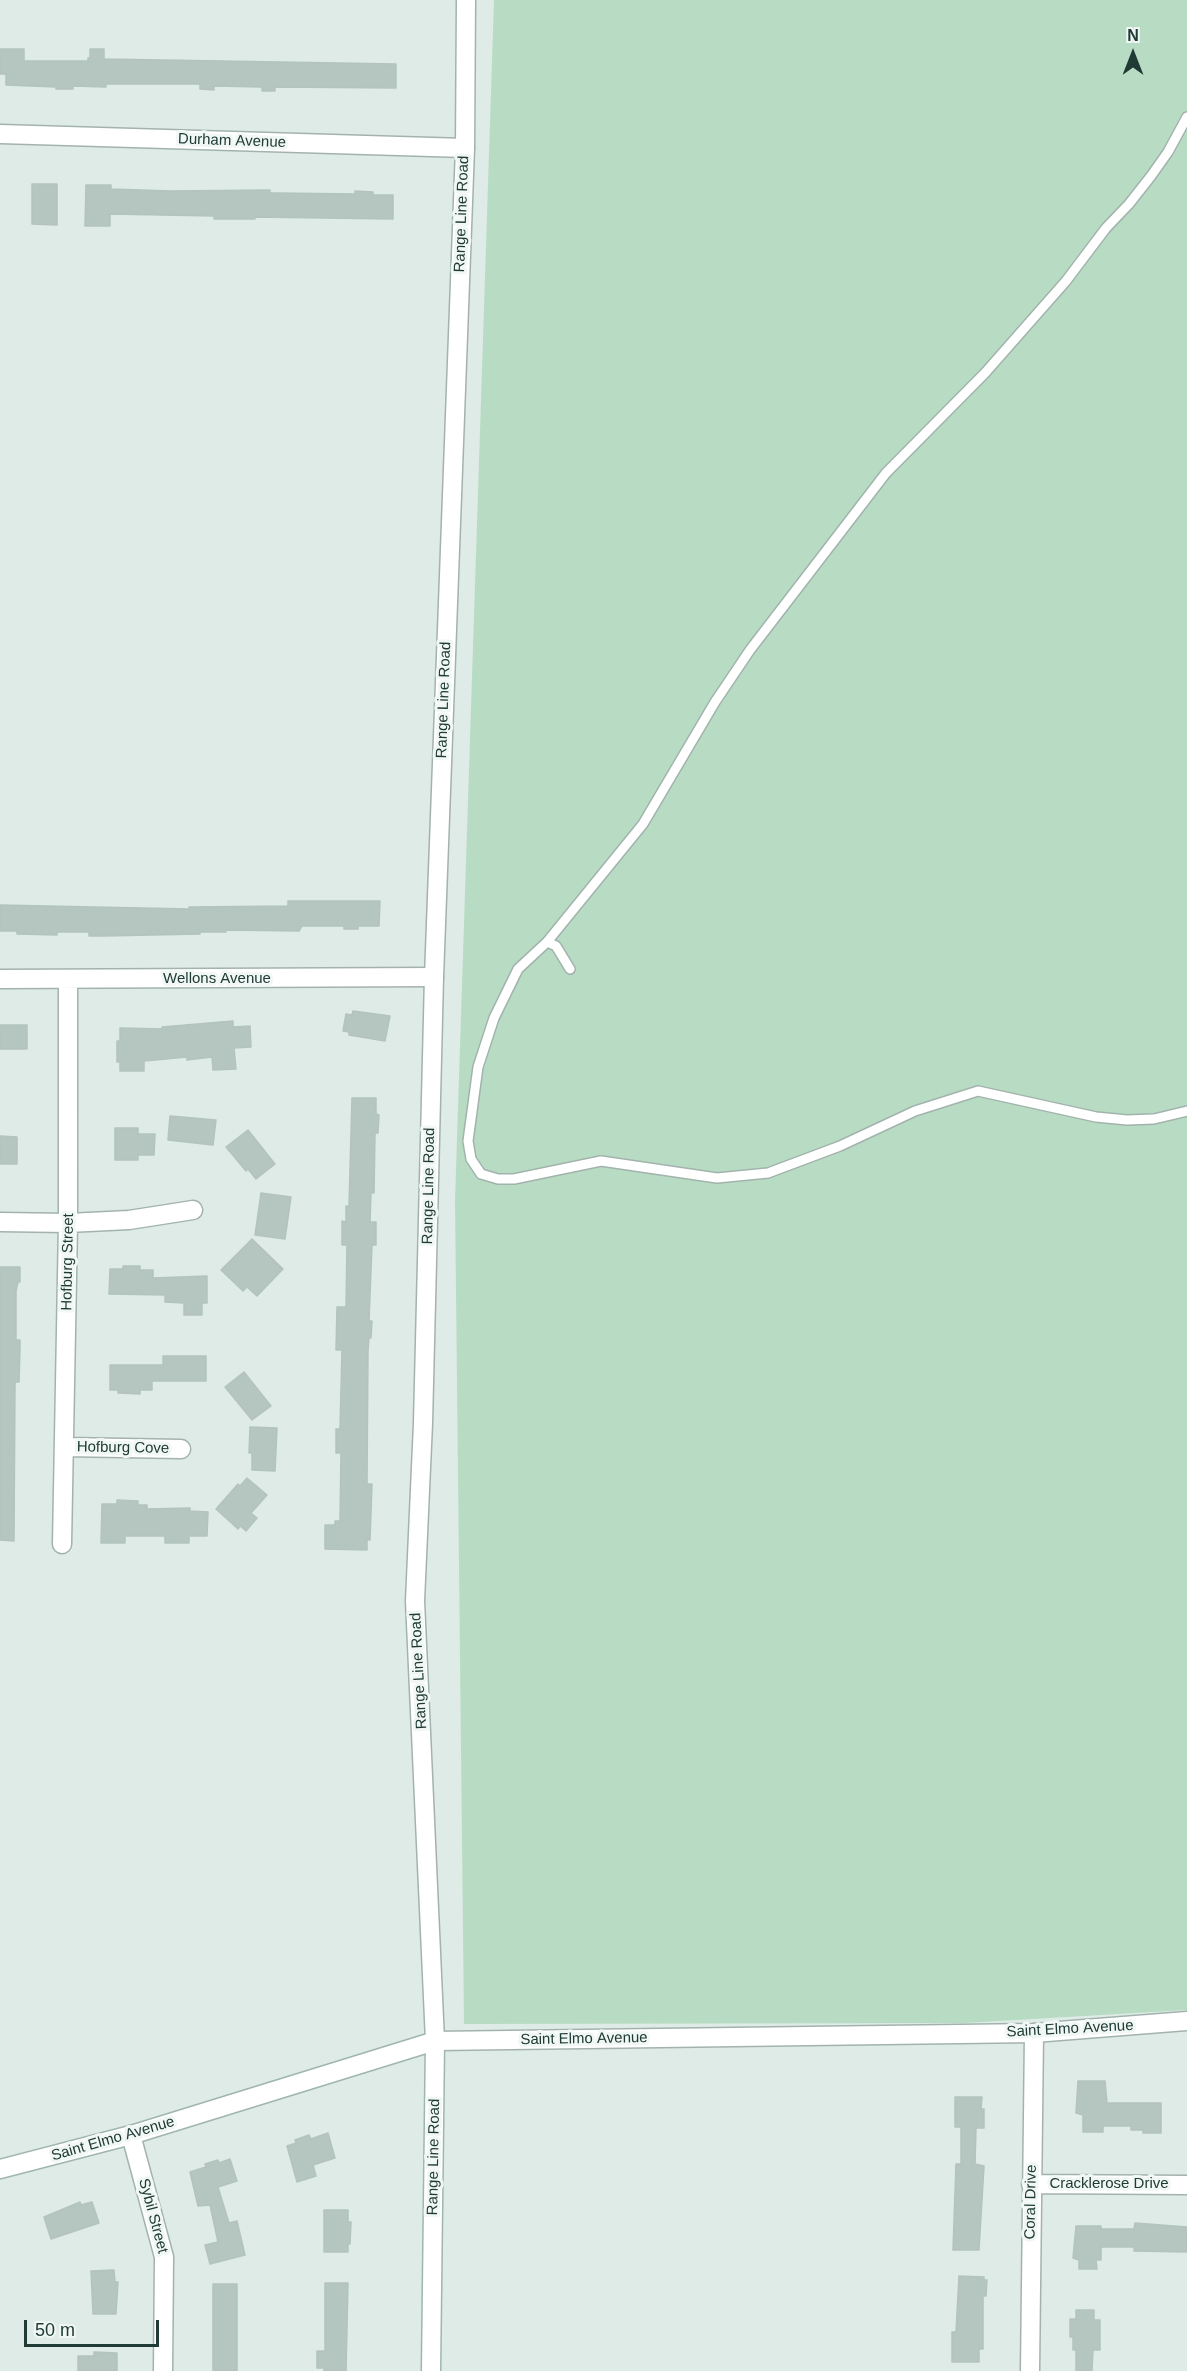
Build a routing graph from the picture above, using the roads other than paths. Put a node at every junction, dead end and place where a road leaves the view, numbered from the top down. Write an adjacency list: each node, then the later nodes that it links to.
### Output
1 (466, 0): 4 (street, Range Line Road)
2 (1187, 117): 5 (lane)
3 (0, 134): 4 (street, Durham Avenue)
4 (465, 148): 7 (street, Range Line Road)
5 (547, 942): 6 (lane); 10 (lane)
6 (570, 969)
7 (434, 977): 9 (street, Wellons Avenue); 19 (street, Range Line Road)
8 (0, 979): 9 (street, Wellons Avenue)
9 (68, 980): 13 (street, Hofburg Street)
10 (1187, 1111)
11 (193, 1210): 13 (street)
12 (0, 1222): 13 (street)
13 (68, 1223): 14 (street, Hofburg Street)
14 (65, 1447): 15 (street, Hofburg Cove); 16 (street, Hofburg Street)
15 (181, 1449)
16 (62, 1544)
17 (1187, 2021): 18 (street, Saint Elmo Avenue)
18 (1034, 2032): 19 (street, Saint Elmo Avenue); 22 (street, Coral Drive)
19 (435, 2041): 20 (street, Saint Elmo Avenue); 25 (street, Range Line Road)
20 (131, 2135): 21 (street, Saint Elmo Avenue); 24 (street, Sybil Street)
21 (0, 2169)
22 (1031, 2184): 23 (street, Cracklerose Drive); 26 (street, Coral Drive)
23 (1187, 2185)
24 (163, 2371)
25 (431, 2371)
26 (1030, 2371)

